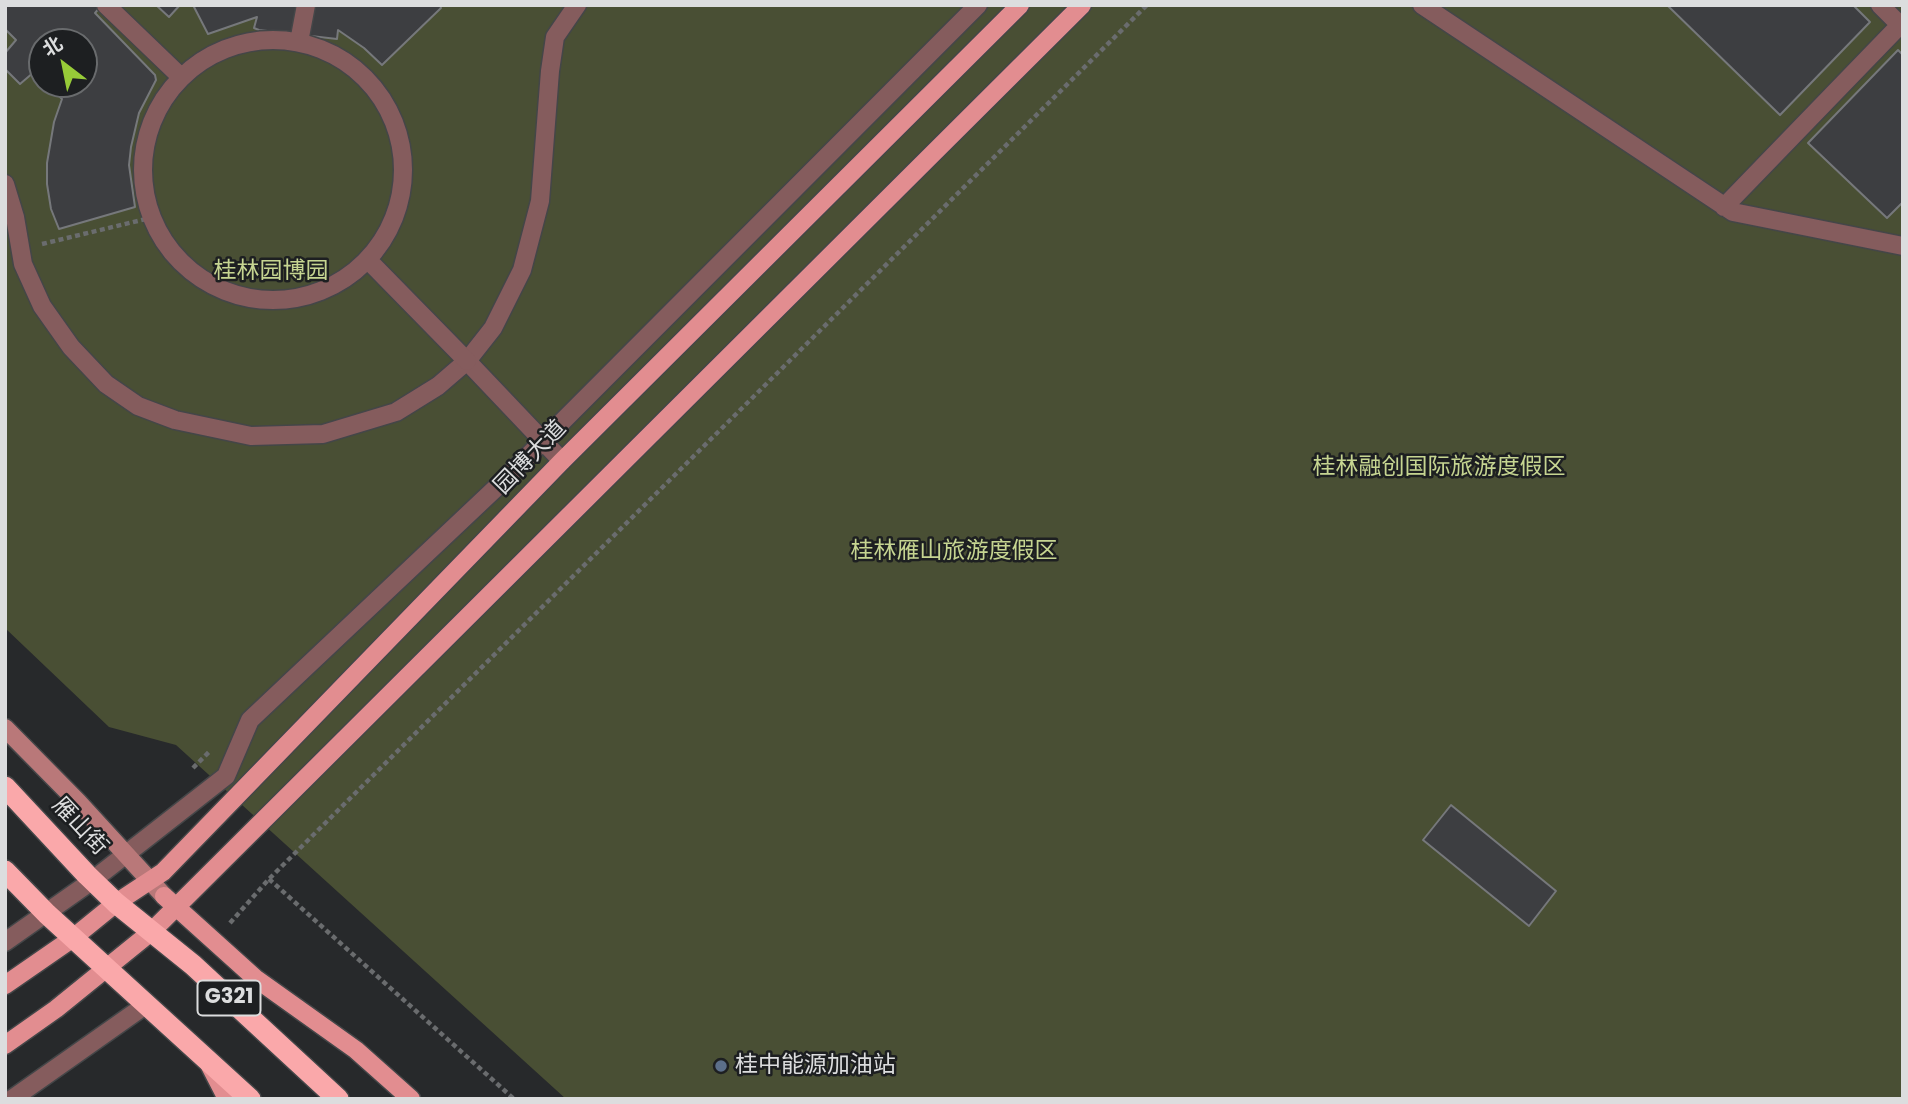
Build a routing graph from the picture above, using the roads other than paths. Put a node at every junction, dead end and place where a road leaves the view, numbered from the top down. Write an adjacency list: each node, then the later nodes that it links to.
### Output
1 (106, 5): 10 (street)
2 (306, 5): 9 (street)
3 (577, 5): 15 (street)
4 (978, 5): 16 (street)
5 (1020, 5): 17 (main road, 园博大道)
6 (1082, 5): 24 (main road)
7 (1422, 5): 12 (street)
8 (1880, 5): 12 (street)
9 (299, 42): 10 (street); 14 (street)
10 (181, 78): 14 (street)
11 (5, 184): 15 (street)
12 (1724, 206): 13 (street)
13 (1903, 246)
14 (368, 260): 15 (street)
15 (467, 361): 16 (street)
16 (543, 442): 17 (street); 20 (street)
17 (562, 461): 23 (main road, 园博大道)
18 (5, 728): 20 (street)
19 (5, 787): 22 (highway, 雁山街 / G321)
20 (126, 854): 22 (street); 23 (street)
21 (9, 878): 26 (highway, G321)
22 (93, 880): 25 (highway, 雁山街 / G321); 26 (street)
23 (150, 881): 24 (street); 25 (main road, 园博大道)
24 (170, 902): 27 (main road); 39 (main road)
25 (117, 903): 27 (highway, G321); 28 (main road, 园博大道)
26 (47, 914): 28 (highway, G321); 29 (street)
27 (151, 932): 30 (main road); 38 (highway, G321)
28 (74, 938): 30 (highway, G321); 31 (main road, 园博大道)
29 (5, 942)
30 (105, 967): 32 (highway, G321); 33 (main road)
31 (5, 985)
32 (147, 1004): 34 (highway, G321); 35 (street)
33 (5, 1045)
34 (207, 1060): 36 (main road); 37 (highway, G321)
35 (12, 1099)
36 (227, 1099)
37 (250, 1099)
38 (338, 1099)
39 (411, 1099)

